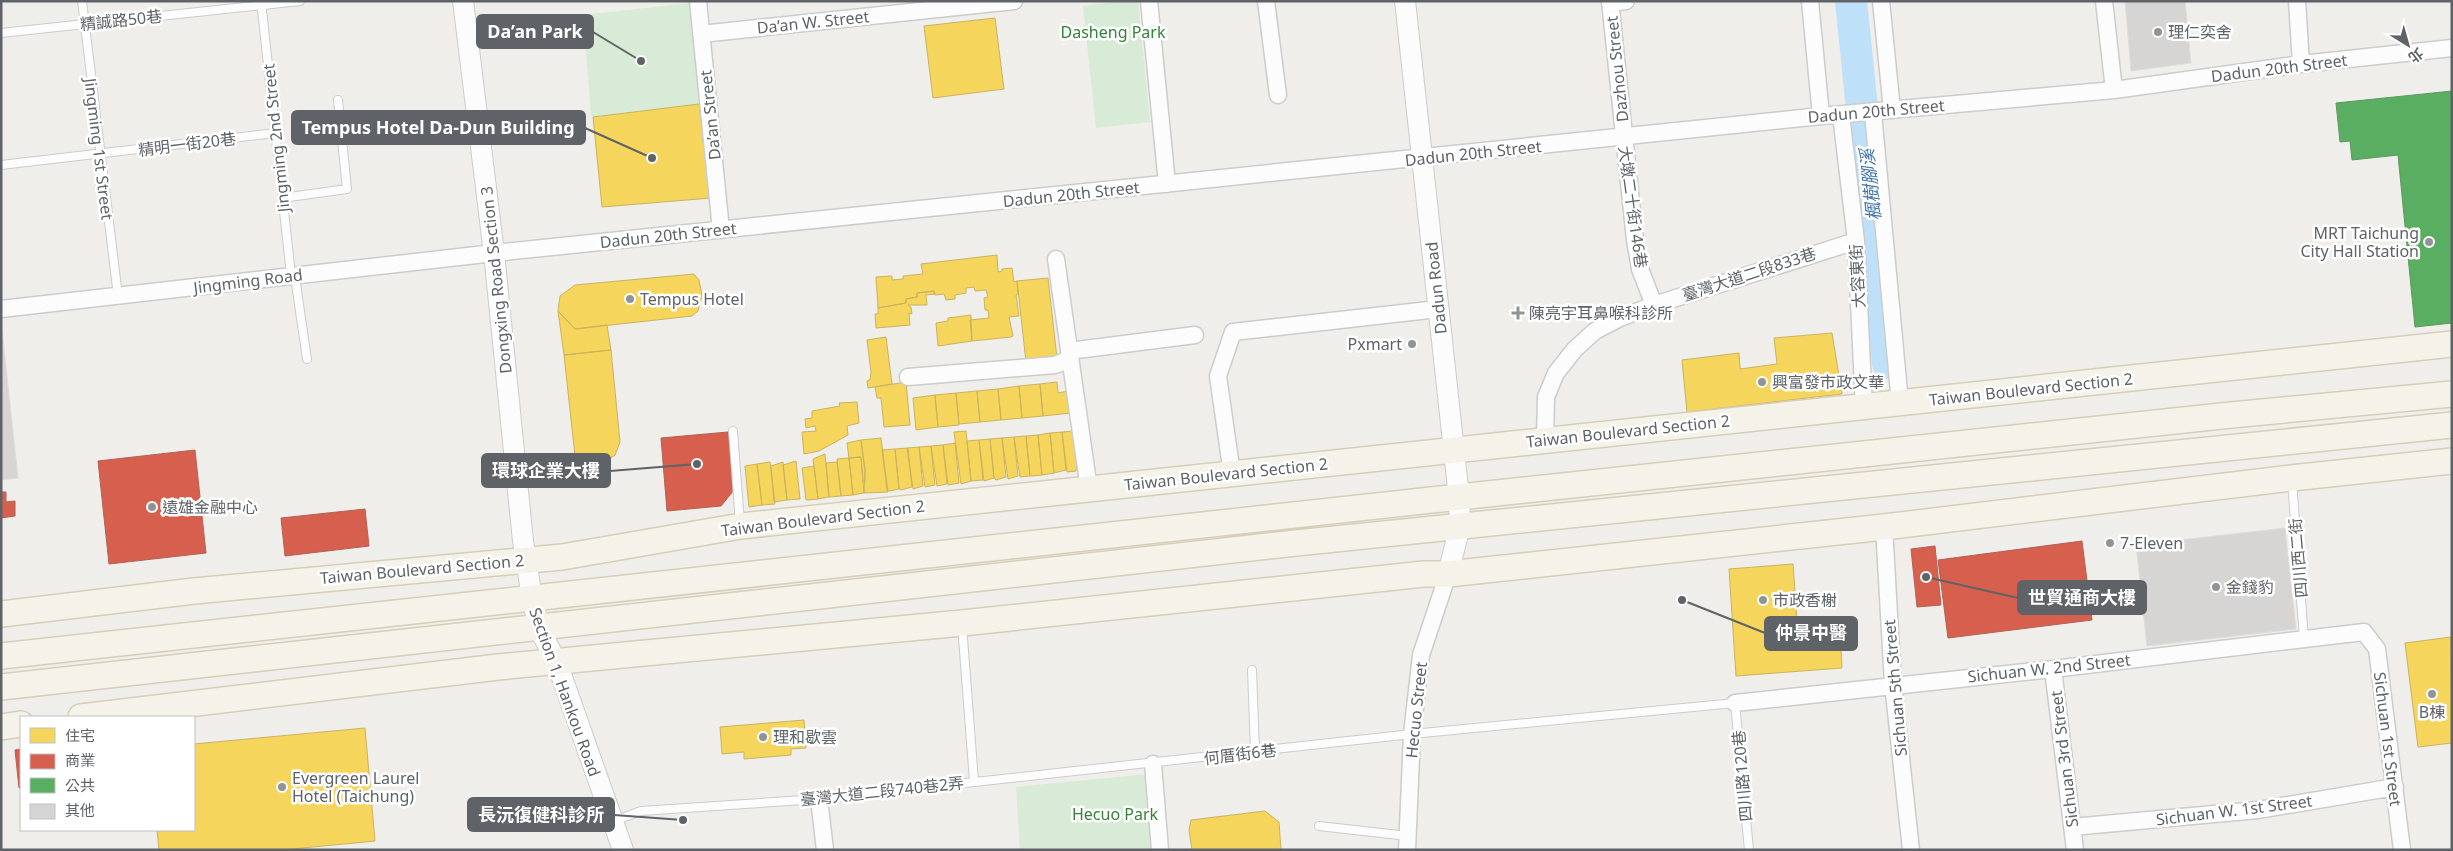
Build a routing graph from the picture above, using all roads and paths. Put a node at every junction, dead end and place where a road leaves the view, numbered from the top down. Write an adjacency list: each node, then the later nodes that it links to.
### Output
1 (82, 1): 15 (lane, Jingming 1st Street)
2 (300, 1): 14 (lane, 精誠路50巷)
3 (463, 1): 36 (street, Dongxing Road Section 3)
4 (698, 1): 17 (street, Da’an Street)
5 (1014, 1): 17 (street, Da’an W. Street)
6 (1149, 1): 32 (street)
7 (1266, 1): 21 (street)
8 (1405, 1): 30 (street, Dadun Road)
9 (1810, 1): 26 (street)
10 (1881, 1): 23 (street)
11 (2104, 1): 20 (street)
12 (2297, 1): 19 (street)
13 (1615, 2): 28 (street, Dazhou Street)
14 (261, 3): 15 (lane, 精誠路50巷); 27 (lane, Jingming 2nd Street)
15 (84, 24): 16 (lane, 精誠路50巷); 29 (lane, Jingming 1st Street)
16 (1, 33)
17 (701, 34): 34 (street, Da’an Street)
18 (2452, 48): 19 (street, Dadun 20th Street)
19 (2302, 64): 20 (street, Dadun 20th Street)
20 (2114, 90): 23 (street, Dadun 20th Street)
21 (1278, 95)
22 (338, 100): 33 (lane)
23 (1892, 110): 24 (street, Dadun 20th Street)
24 (1873, 112): 25 (street, Dadun 20th Street); 49 (street, 大容東街)
25 (1841, 115): 26 (street, Dadun 20th Street); 35 (street, 大容東街)
26 (1821, 116): 28 (street, Dadun 20th Street)
27 (275, 133): 29 (lane, 精明一街20巷); 33 (lane, Jingming 2nd Street)
28 (1624, 136): 30 (street, Dadun 20th Street); 40 (street, 大墩二十街146巷)
29 (100, 155): 31 (lane, 精明一街20巷); 39 (lane, Jingming 1st Street)
30 (1422, 158): 32 (street, Dadun 20th Street); 42 (street, Dadun Road)
31 (1, 166)
32 (1167, 184): 34 (street, Dadun 20th Street)
33 (282, 198): 38 (lane, Jingming 2nd Street)
34 (721, 230): 36 (street, Dadun 20th Street)
35 (1856, 241): 40 (street, 臺灣大道二段833巷); 50 (street, 大容東街)
36 (494, 253): 38 (street, Jingming Road); 63 (street, Dongxing Road Section 3)
37 (1056, 259): 45 (street)
38 (291, 275): 39 (street, Jingming Road); 46 (lane, Jingming 2nd Street)
39 (118, 296): 41 (street, Jingming Road)
40 (1654, 305): 53 (street, 臺灣大道二段833巷)
41 (1, 309)
42 (1438, 309): 54 (street, Dadun Road); 56 (street)
43 (1195, 335): 45 (street)
44 (2452, 344): 49 (main road, Taiwan Boulevard Section 2)
45 (1070, 355): 47 (street); 58 (street)
46 (307, 358)
47 (908, 377)
48 (2452, 394): 59 (main road)
49 (1900, 403): 50 (main road, Taiwan Boulevard Section 2)
50 (1864, 407): 53 (main road, Taiwan Boulevard Section 2)
51 (2452, 425): 61 (main road)
52 (733, 431): 60 (lane)
53 (1545, 440): 54 (main road, Taiwan Boulevard Section 2)
54 (1454, 450): 56 (main road, Taiwan Boulevard Section 2); 59 (street, Dadun Road)
55 (2452, 461): 57 (main road)
56 (1232, 474): 58 (main road, Taiwan Boulevard Section 2)
57 (2291, 478): 62 (main road); 70 (lane, 四川西二街)
58 (1089, 489): 60 (main road, Taiwan Boulevard Section 2)
59 (1459, 497): 61 (street, Dadun Road); 65 (main road)
60 (741, 526): 63 (main road, Taiwan Boulevard Section 2)
61 (1460, 526): 64 (street, Dadun Road); 68 (main road)
62 (1884, 527): 64 (main road); 75 (street, Sichuan 5th Street)
63 (526, 559): 65 (street, Section 1, Hankou Road); 66 (main road, Taiwan Boulevard Section 2)
64 (1448, 574): 67 (main road); 81 (street, Hecuo Street)
65 (532, 598): 68 (street, Section 1, Hankou Road); 71 (main road)
66 (1, 614)
67 (962, 623): 72 (main road); 84 (lane)
68 (539, 628): 72 (street, Section 1, Hankou Road); 76 (main road)
69 (2364, 632): 70 (street, Sichuan W. 2nd Street); 85 (street, Sichuan 1st Street)
70 (2304, 639): 73 (street, Sichuan W. 2nd Street)
71 (1, 656)
72 (557, 663): 78 (main road); 87 (street, Section 1, Hankou Road)
73 (2053, 669): 75 (street, Sichuan W. 2nd Street); 89 (street, Sichuan 3rd Street)
74 (1252, 670): 82 (lane)
75 (1893, 684): 77 (street, Sichuan W. 2nd Street); 95 (street, Sichuan 5th Street)
76 (1, 687)
77 (1735, 703): 81 (lane, 何厝街6巷); 94 (lane, 四川路120巷)
78 (89, 716)
79 (20, 724): 80 (main road)
80 (1, 727)
81 (1412, 734): 82 (lane, 何厝街6巷); 90 (street, Hecuo Street)
82 (1255, 752): 83 (lane, 何厝街6巷)
83 (1153, 764): 84 (lane, 臺灣大道二段740巷2弄); 93 (street)
84 (974, 781): 86 (lane, 臺灣大道二段740巷2弄)
85 (2395, 787): 89 (street, Sichuan W. 1st Street); 97 (street, Sichuan 1st Street)
86 (819, 799): 87 (lane, 臺灣大道二段740巷2弄); 92 (street)
87 (612, 822): 91 (street, Section 1, Hankou Road)
88 (1319, 826): 90 (lane)
89 (2072, 827): 96 (street, Sichuan 3rd Street)
90 (1407, 843)
91 (623, 850)
92 (825, 850)
93 (1160, 850)
94 (1749, 850)
95 (1911, 850)
96 (2075, 850)
97 (2402, 850)

